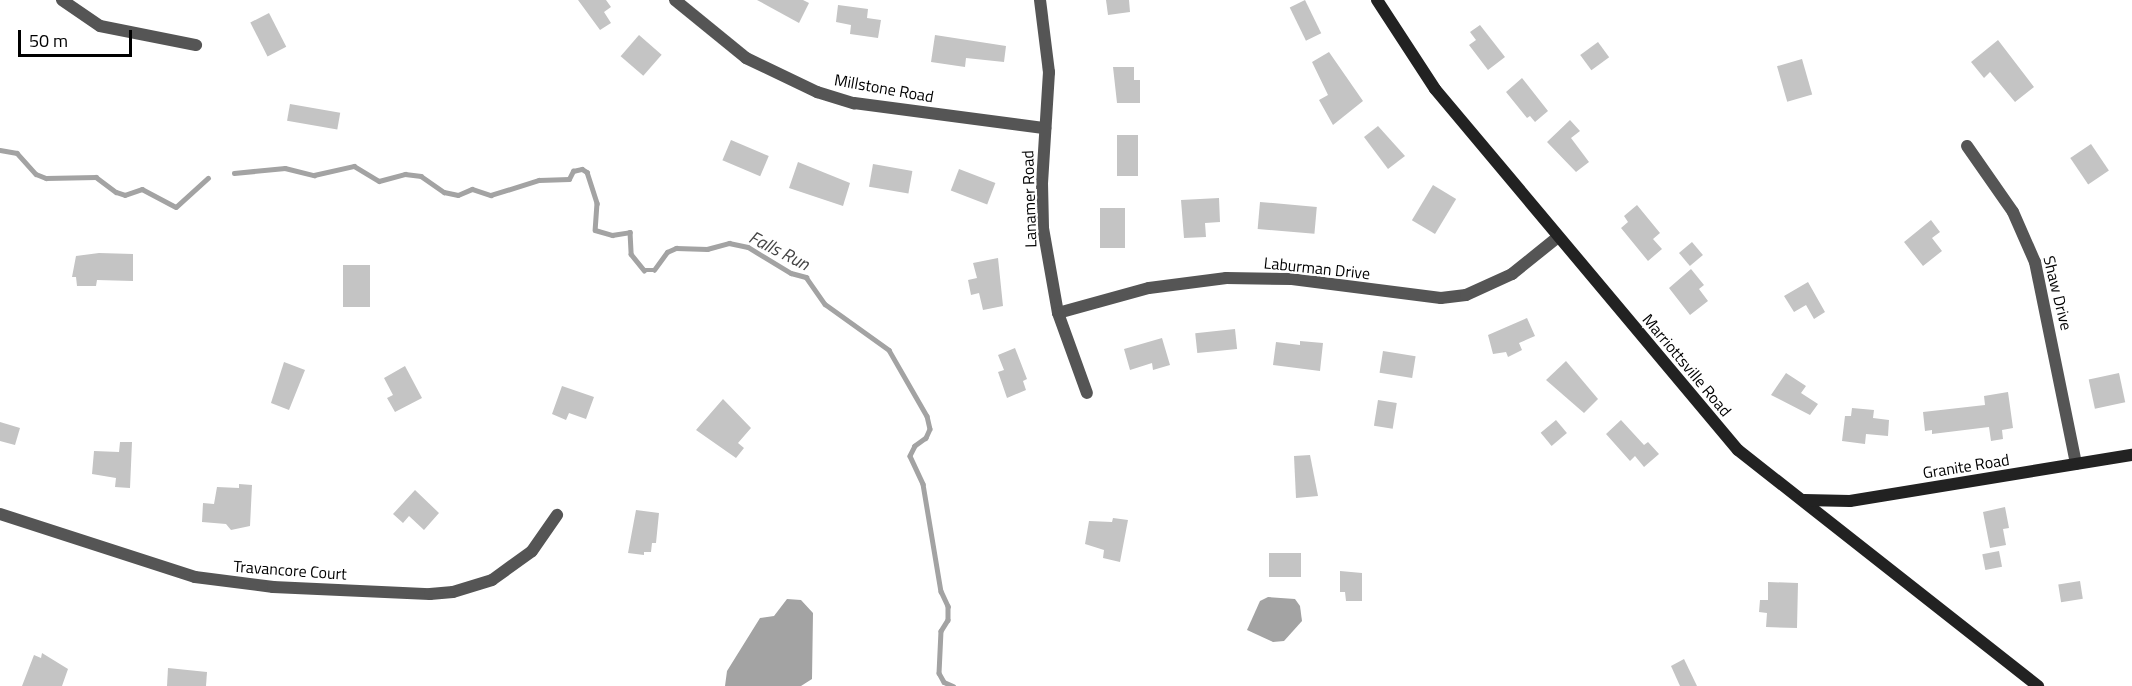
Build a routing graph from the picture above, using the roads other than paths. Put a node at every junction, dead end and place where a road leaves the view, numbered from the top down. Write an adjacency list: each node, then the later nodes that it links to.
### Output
1 (62, 0): 5 (street)
2 (675, 0): 6 (street, Millstone Road)
3 (1040, 0): 6 (street, Lanamer Road)
4 (1377, 0): 8 (main road, Marriottsville Road)
5 (196, 45)
6 (1045, 128): 9 (street, Lanamer Road)
7 (1967, 146): 12 (street, Shaw Drive)
8 (1558, 237): 9 (street, Laburman Drive); 13 (main road, Marriottsville Road)
9 (1058, 313): 10 (street, Lanamer Road)
10 (1087, 393)
11 (2132, 455): 12 (main road, Granite Road)
12 (2076, 464): 13 (main road, Granite Road)
13 (1804, 500): 16 (main road, Marriottsville Road)
14 (0, 514): 15 (street, Travancore Court)
15 (557, 515)
16 (2038, 686)

